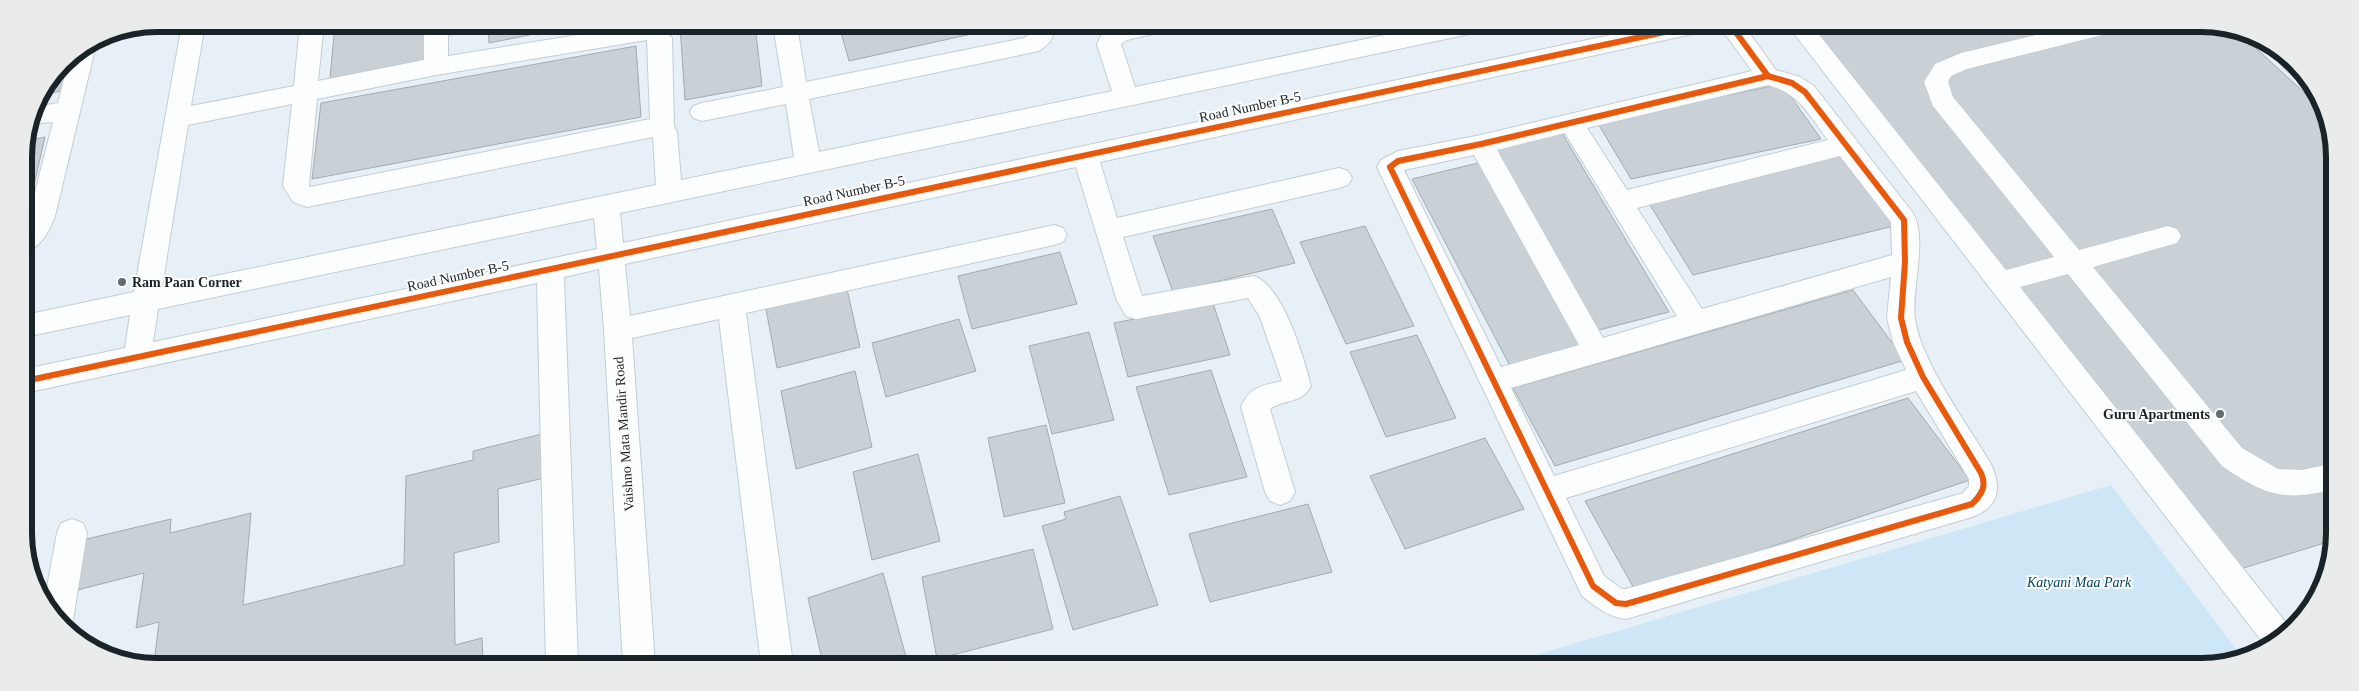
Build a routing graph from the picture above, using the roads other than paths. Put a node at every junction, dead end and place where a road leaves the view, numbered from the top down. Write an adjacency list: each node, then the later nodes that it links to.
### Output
1 (192, 32): 23 (street)
2 (311, 32): 17 (street)
3 (436, 32): 15 (street)
4 (645, 32): 15 (street)
5 (652, 32): 25 (street)
6 (786, 32): 18 (street)
7 (1042, 32): 18 (street)
8 (1125, 32): 19 (street)
9 (1441, 32): 19 (street)
10 (1664, 32): 28 (street, Road Number B-5)
11 (1736, 32): 16 (street)
12 (1804, 32): 42 (street)
13 (2082, 32): 40 (street)
14 (80, 60): 20 (street)
15 (436, 66): 17 (street)
16 (1768, 76): 24 (street); 27 (street)
17 (306, 93): 23 (street); 25 (street)
18 (797, 94): 21 (street); 29 (street)
19 (1126, 97): 29 (street)
20 (68, 110): 22 (street); 35 (street)
21 (702, 112)
22 (40, 115)
23 (177, 118): 43 (street)
24 (1571, 123): 26 (street); 32 (street)
25 (662, 128): 31 (street)
26 (1481, 144): 48 (street); 52 (street)
27 (1846, 144): 32 (street); 39 (street)
28 (1085, 155): 34 (street); 38 (street, Road Number B-5)
29 (808, 163): 31 (street)
30 (1339, 178): 34 (street)
31 (669, 192): 33 (street)
32 (1620, 202): 45 (street)
33 (606, 205): 38 (street, Vaishno Mata Mandir Road); 43 (street)
34 (1109, 230): 55 (street)
35 (33, 233)
36 (1054, 235): 44 (street)
37 (2168, 236): 40 (street)
38 (610, 256): 41 (street, Road Number B-5); 47 (street, Vaishno Mata Mandir Road)
39 (1905, 262): 45 (street); 50 (street)
40 (2074, 262): 42 (street); 53 (street)
41 (550, 269): 49 (street, Road Number B-5); 59 (street)
42 (2000, 282): 58 (street)
43 (146, 301): 46 (street); 49 (street)
44 (731, 305): 47 (street); 61 (street)
45 (1696, 323): 48 (street)
46 (33, 324)
47 (618, 330): 60 (street, Vaishno Mata Mandir Road)
48 (1597, 352): 52 (street)
49 (138, 356): 51 (street, Road Number B-5)
50 (1923, 377): 54 (street); 54 (street)
51 (32, 379)
52 (1493, 382): 54 (street)
53 (2326, 478)
54 (1547, 491)
55 (1280, 492)
56 (72, 533): 57 (street)
57 (58, 608)
58 (2275, 634)
59 (562, 658)
60 (639, 658)
61 (776, 658)

